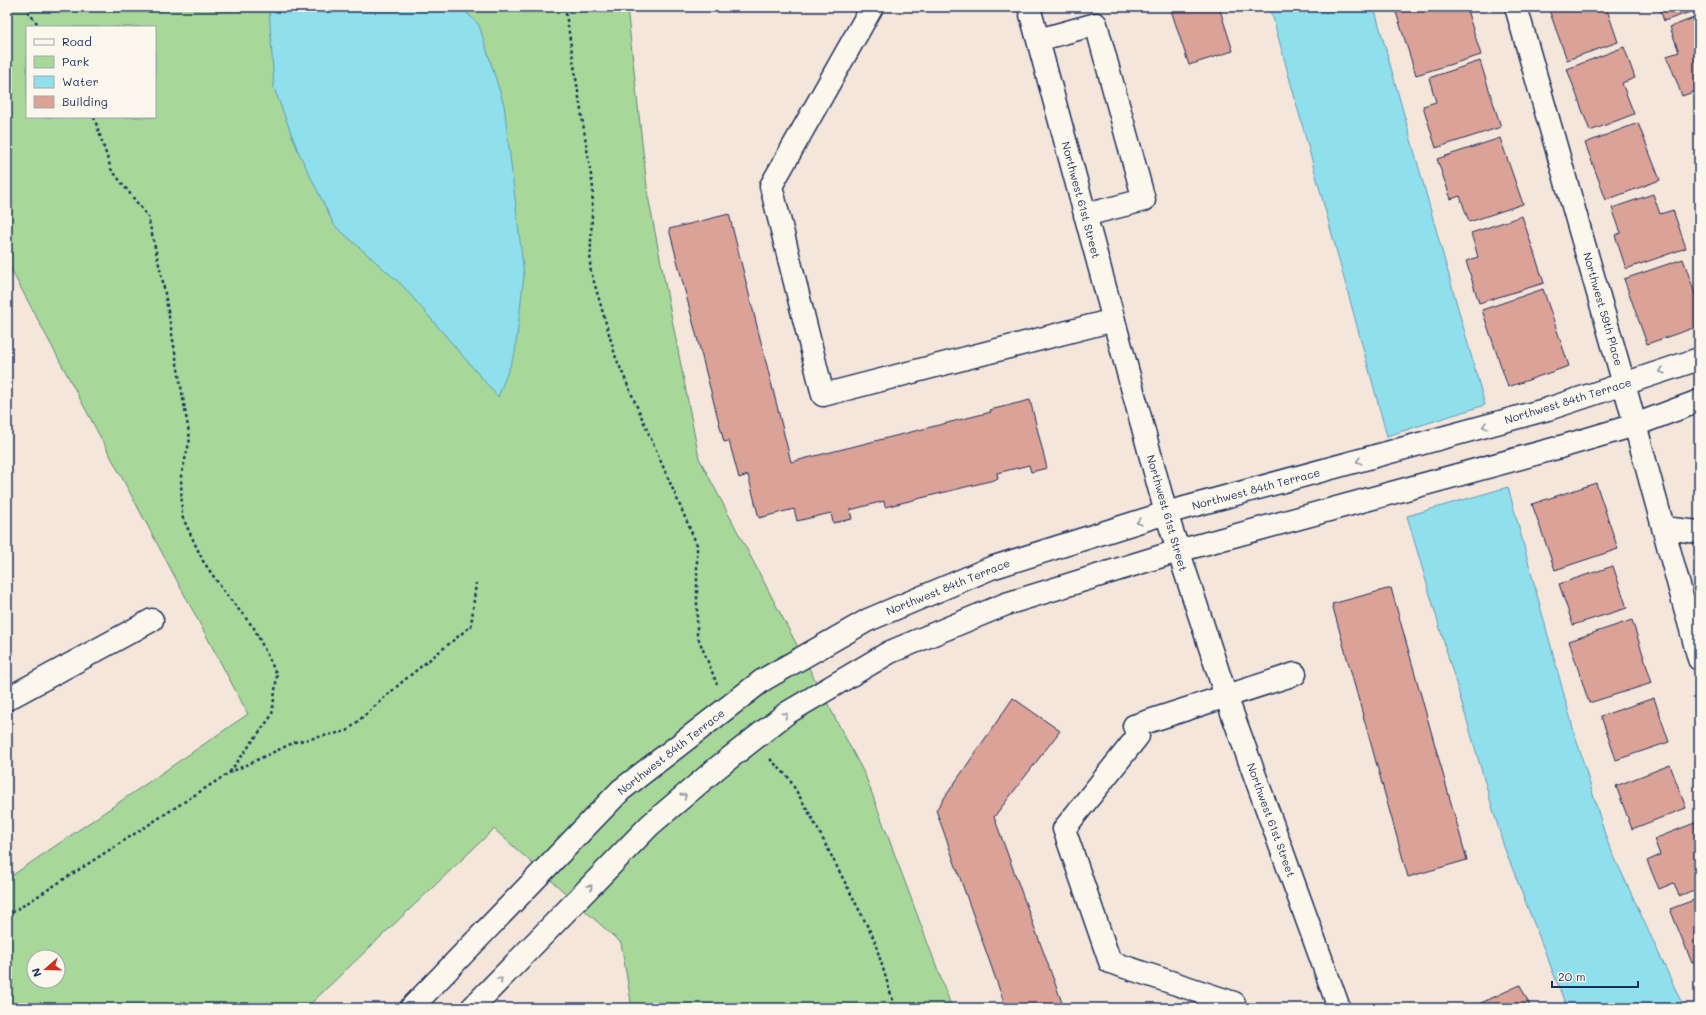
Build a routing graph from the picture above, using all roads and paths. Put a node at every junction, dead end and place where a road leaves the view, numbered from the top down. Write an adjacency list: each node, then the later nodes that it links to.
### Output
1 (24, 7): 6 (path)
2 (565, 7): 25 (path)
3 (872, 7): 10 (street)
4 (1029, 7): 7 (street, Northwest 61st Street)
5 (1516, 7): 12 (street, Northwest 59th Place)
6 (39, 26)
7 (1038, 40): 9 (street, Northwest 61st Street); 9 (street)
8 (94, 118): 27 (path)
9 (1085, 215): 10 (street, Northwest 61st Street)
10 (1114, 320): 15 (street, Northwest 61st Street)
11 (1699, 359): 12 (street, Northwest 84th Terrace, one-way to 12)
12 (1624, 384): 14 (street, Northwest 59th Place); 15 (street, Northwest 84th Terrace, one-way to 15)
13 (1699, 401): 14 (street)
14 (1635, 425): 16 (street, Northwest 59th Place); 18 (street)
15 (1166, 513): 18 (street, Northwest 61st Street); 25 (street, Northwest 84th Terrace, one-way to 25)
16 (1663, 528): 17 (street); 21 (street, Northwest 59th Place)
17 (1699, 532)
18 (1178, 551): 23 (street, Northwest 61st Street); 26 (street, one-way to 18)
19 (476, 583): 27 (path)
20 (152, 620): 24 (street)
21 (1699, 659)
22 (1295, 674): 23 (street)
23 (1226, 696): 29 (street); 33 (street, Northwest 61st Street)
24 (7, 699)
25 (726, 708): 30 (street, Northwest 84th Terrace)
26 (752, 741): 31 (street, one-way to 26); 32 (path)
27 (229, 773): 28 (path)
28 (7, 916)
29 (1234, 1003)
30 (411, 1008)
31 (472, 1008)
32 (895, 1008)
33 (1339, 1008)

